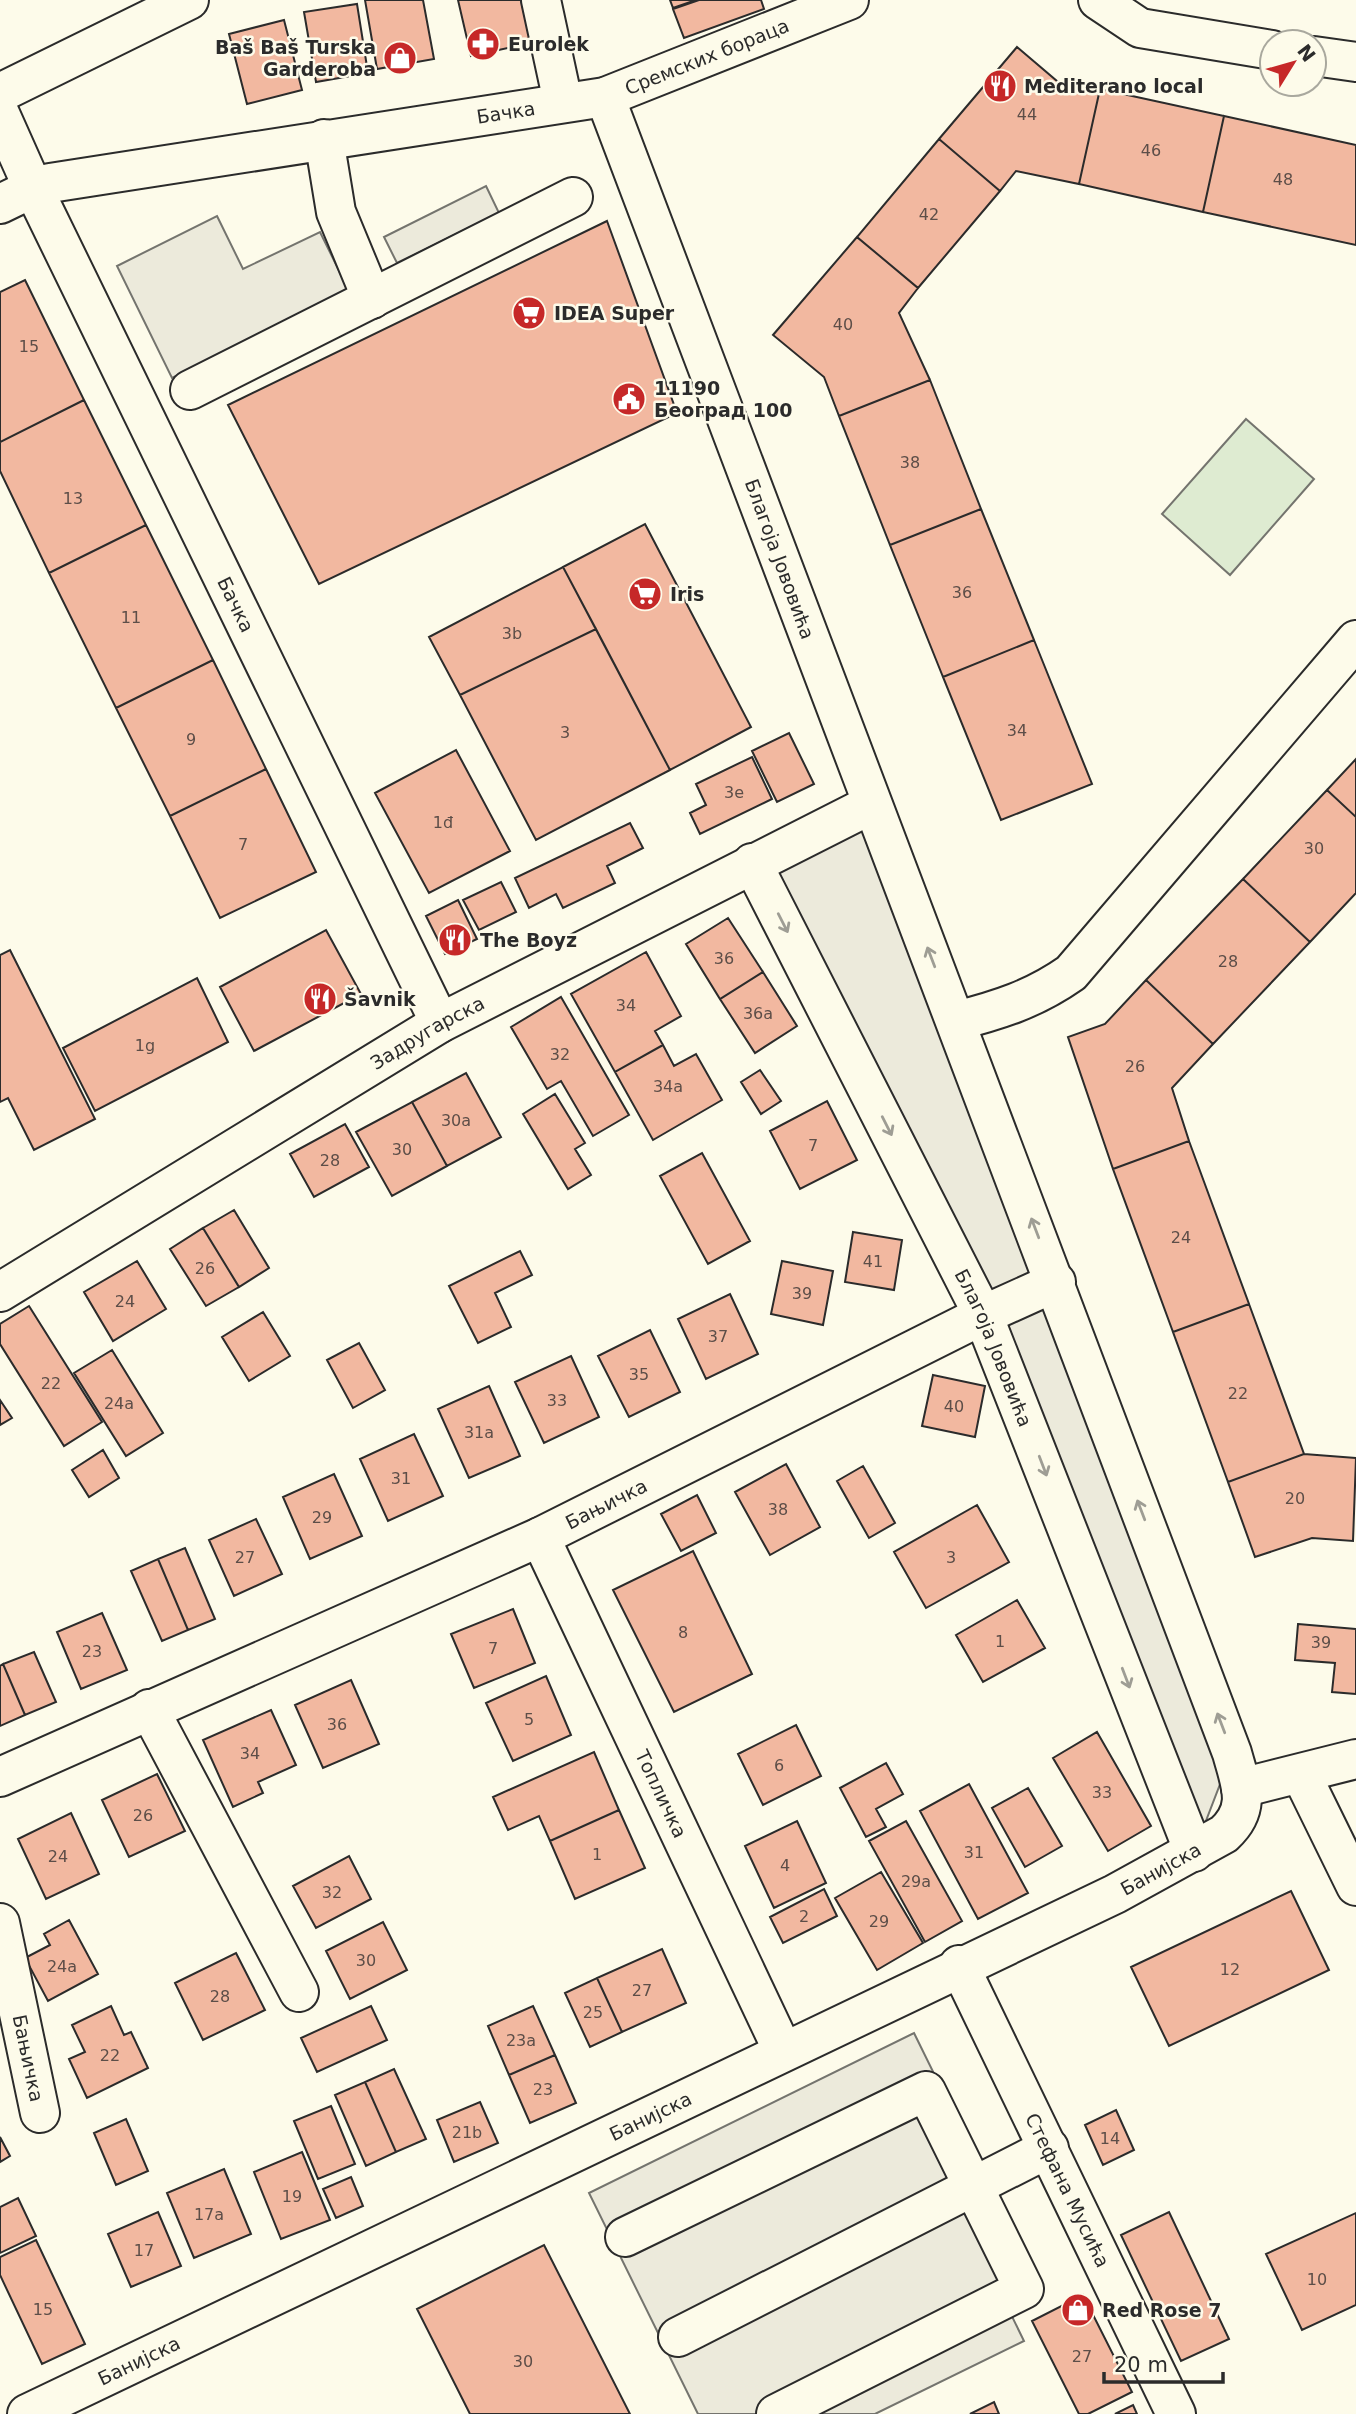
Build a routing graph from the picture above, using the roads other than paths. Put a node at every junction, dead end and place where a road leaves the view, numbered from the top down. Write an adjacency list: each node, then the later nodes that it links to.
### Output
1 (189, 0): 8 (street)
2 (541, 0): 10 (street)
3 (849, 0): 9 (street, Сремских бораца)
4 (1098, 0): 5 (street)
5 (1258, 48)
6 (1328, 58): 7 (street)
7 (1356, 62)
8 (0, 93)
9 (605, 97): 10 (street, Бачка); 18 (street, Благоја Јововића)
10 (563, 102): 12 (street, Бачка)
11 (0, 114): 13 (street)
12 (324, 139): 13 (street, Бачка); 15 (street)
13 (16, 196): 21 (street, Бачка)
14 (573, 197): 15 (street)
15 (372, 299): 16 (street)
16 (190, 390)
17 (1356, 639): 20 (street)
18 (872, 803): 19 (street, Задругарска); 20 (street, Благоја Јововића, one-way to 18)
19 (752, 863): 21 (street, Задругарска); 24 (street, Благоја Јововића, one-way to 24)
20 (956, 1021): 22 (street, Благоја Јововића, one-way to 20)
21 (440, 1023): 23 (street, Задругарска)
22 (1056, 1282): 24 (street, Бањичка); 30 (street, Благоја Јововића, one-way to 22)
23 (0, 1292)
24 (983, 1315): 25 (street, Бањичка); 31 (street, Благоја Јововића, one-way to 31)
25 (540, 1536): 26 (street, Бањичка); 36 (street, Топличка)
26 (149, 1709): 29 (street, Бањичка); 35 (street)
27 (1356, 1759): 28 (street)
28 (1301, 1774): 30 (street); 32 (street)
29 (0, 1777)
30 (1241, 1788): 31 (street, Банијска)
31 (1194, 1853): 34 (street, Банијска)
32 (1356, 1886)
33 (0, 1923): 37 (street, Бањичка)
34 (959, 1965): 36 (street, Банијска); 38 (street, Стефана Мусића)
35 (299, 1992)
36 (783, 2051): 42 (street, Банијска)
37 (40, 2113)
38 (1049, 2148): 39 (street); 44 (street, Стефана Мусића)
39 (972, 2187): 40 (street); 41 (street); 43 (street)
40 (625, 2237)
41 (678, 2337)
42 (27, 2414)
43 (776, 2414)
44 (1176, 2414)

